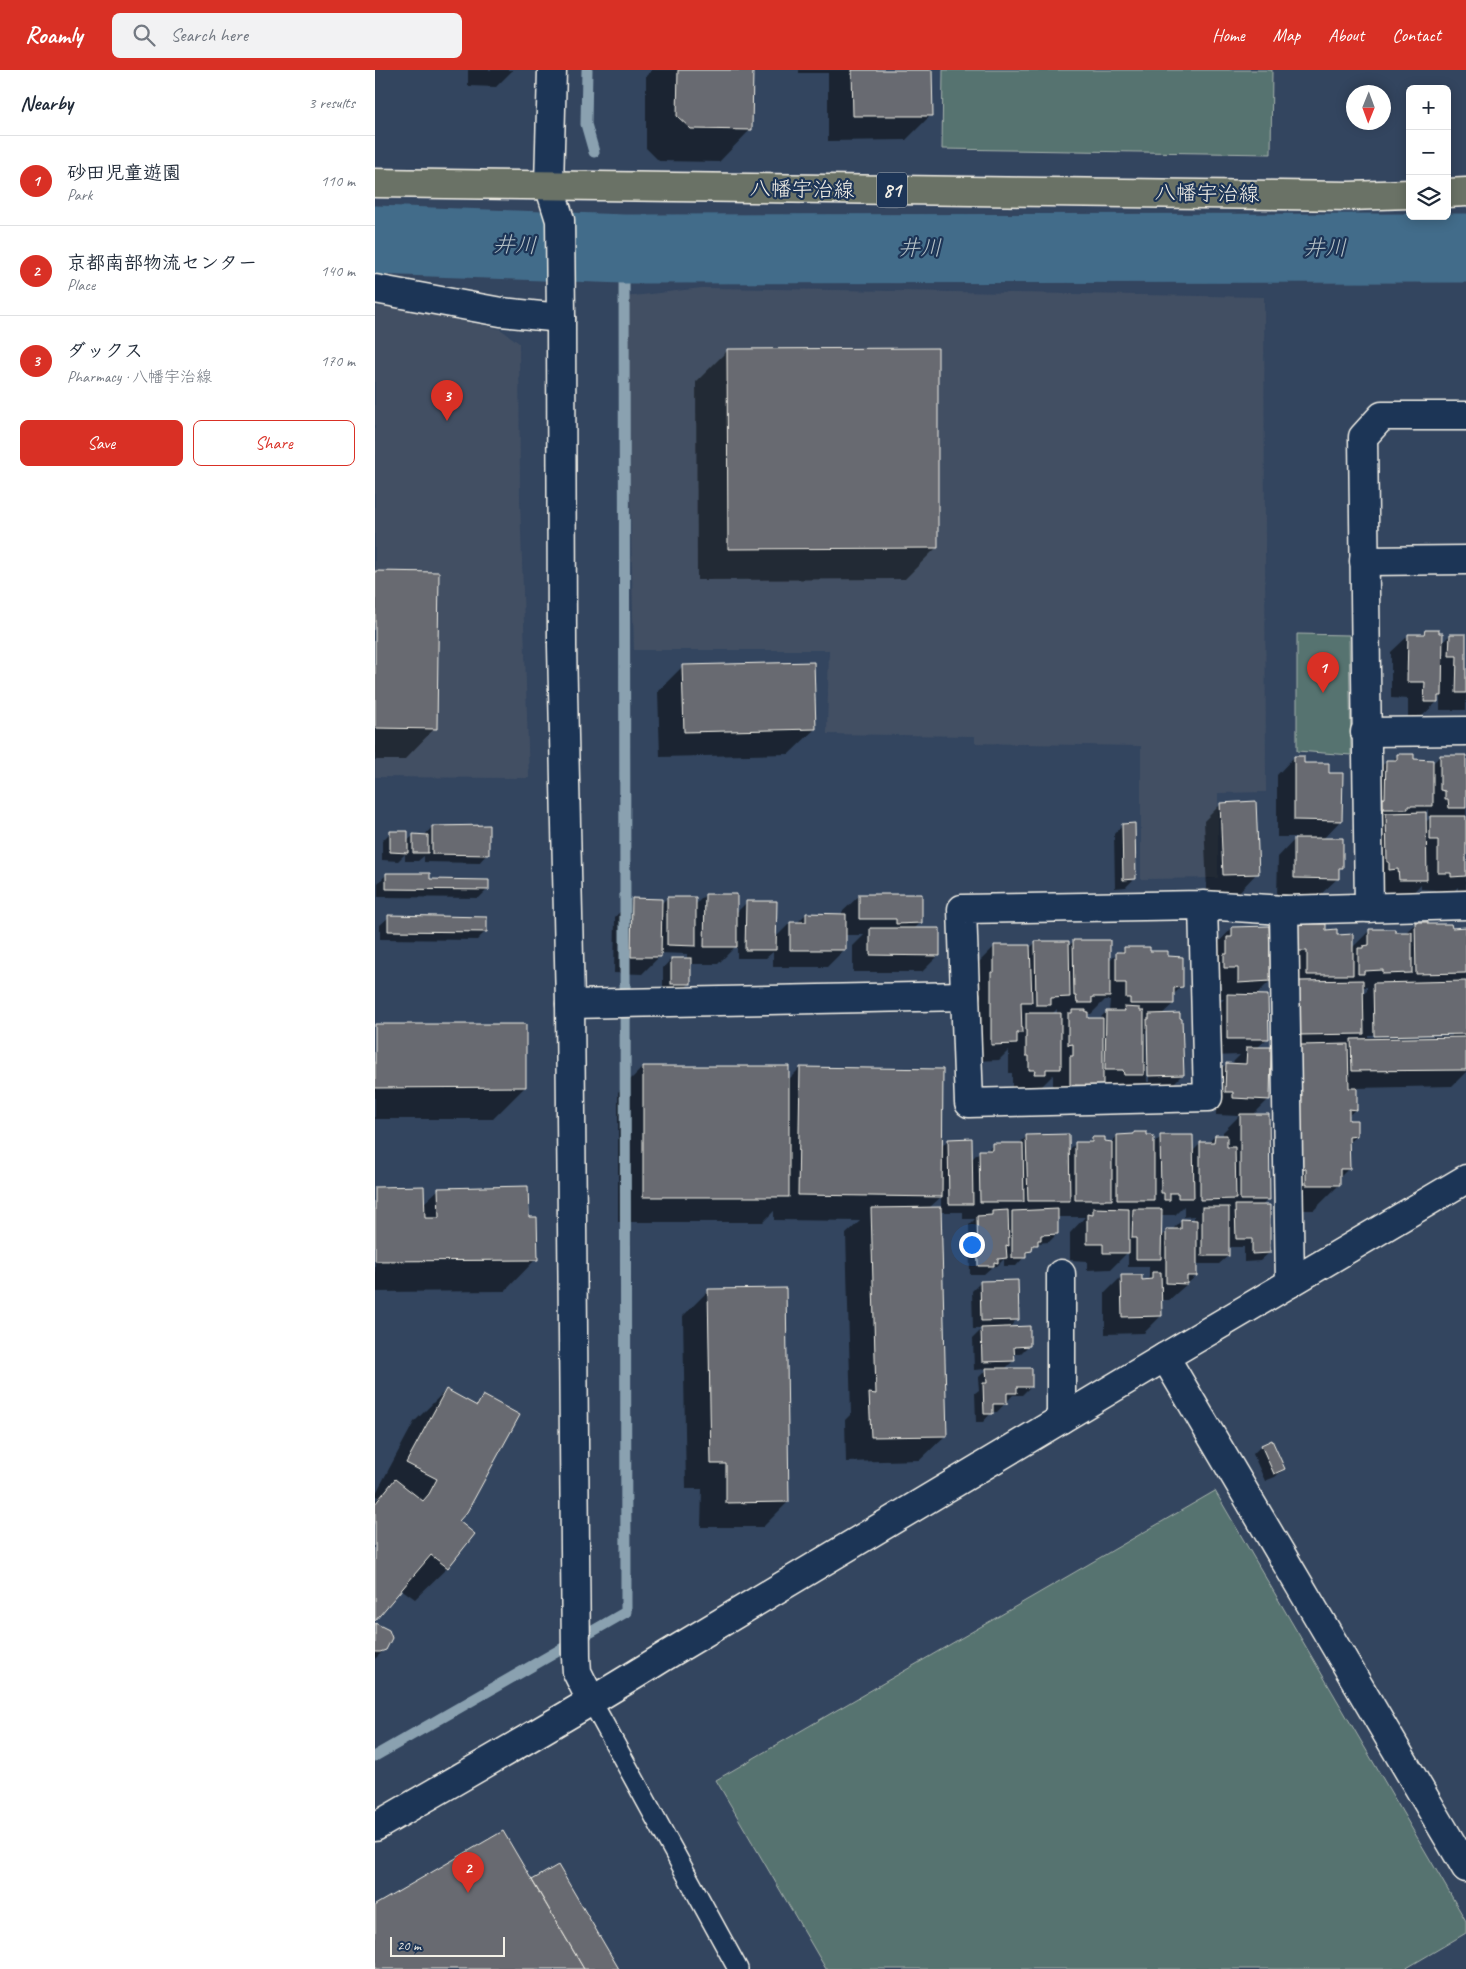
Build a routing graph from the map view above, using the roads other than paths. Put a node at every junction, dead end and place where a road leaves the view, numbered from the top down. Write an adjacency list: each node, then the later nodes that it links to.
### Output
1 (552, 70): 3 (street)
2 (375, 183): 3 (main road, 八幡宇治線 / 81)
3 (549, 186): 6 (main road, 八幡宇治線 / 81); 8 (street)
4 (1466, 192): 5 (main road)
5 (1451, 193)
6 (1406, 194)
7 (375, 290): 8 (street)
8 (561, 308): 19 (street)
9 (1466, 416): 11 (street)
10 (1466, 560): 11 (street)
11 (1364, 561): 13 (street)
12 (1466, 731): 13 (street)
13 (1365, 732): 16 (street)
14 (1203, 905): 17 (street); 18 (street); 18 (street)
15 (1466, 905): 16 (street)
16 (1369, 908): 17 (street)
17 (1284, 910): 22 (street)
18 (965, 996): 19 (street)
19 (570, 1004): 25 (street)
20 (1466, 1179): 22 (street)
21 (1061, 1274): 24 (street)
22 (1290, 1283): 23 (street)
23 (1165, 1357): 24 (street); 27 (street)
24 (1061, 1419): 25 (street)
25 (592, 1702): 26 (street); 28 (lane)
26 (375, 1827)
27 (1466, 1868)
28 (738, 1969)

